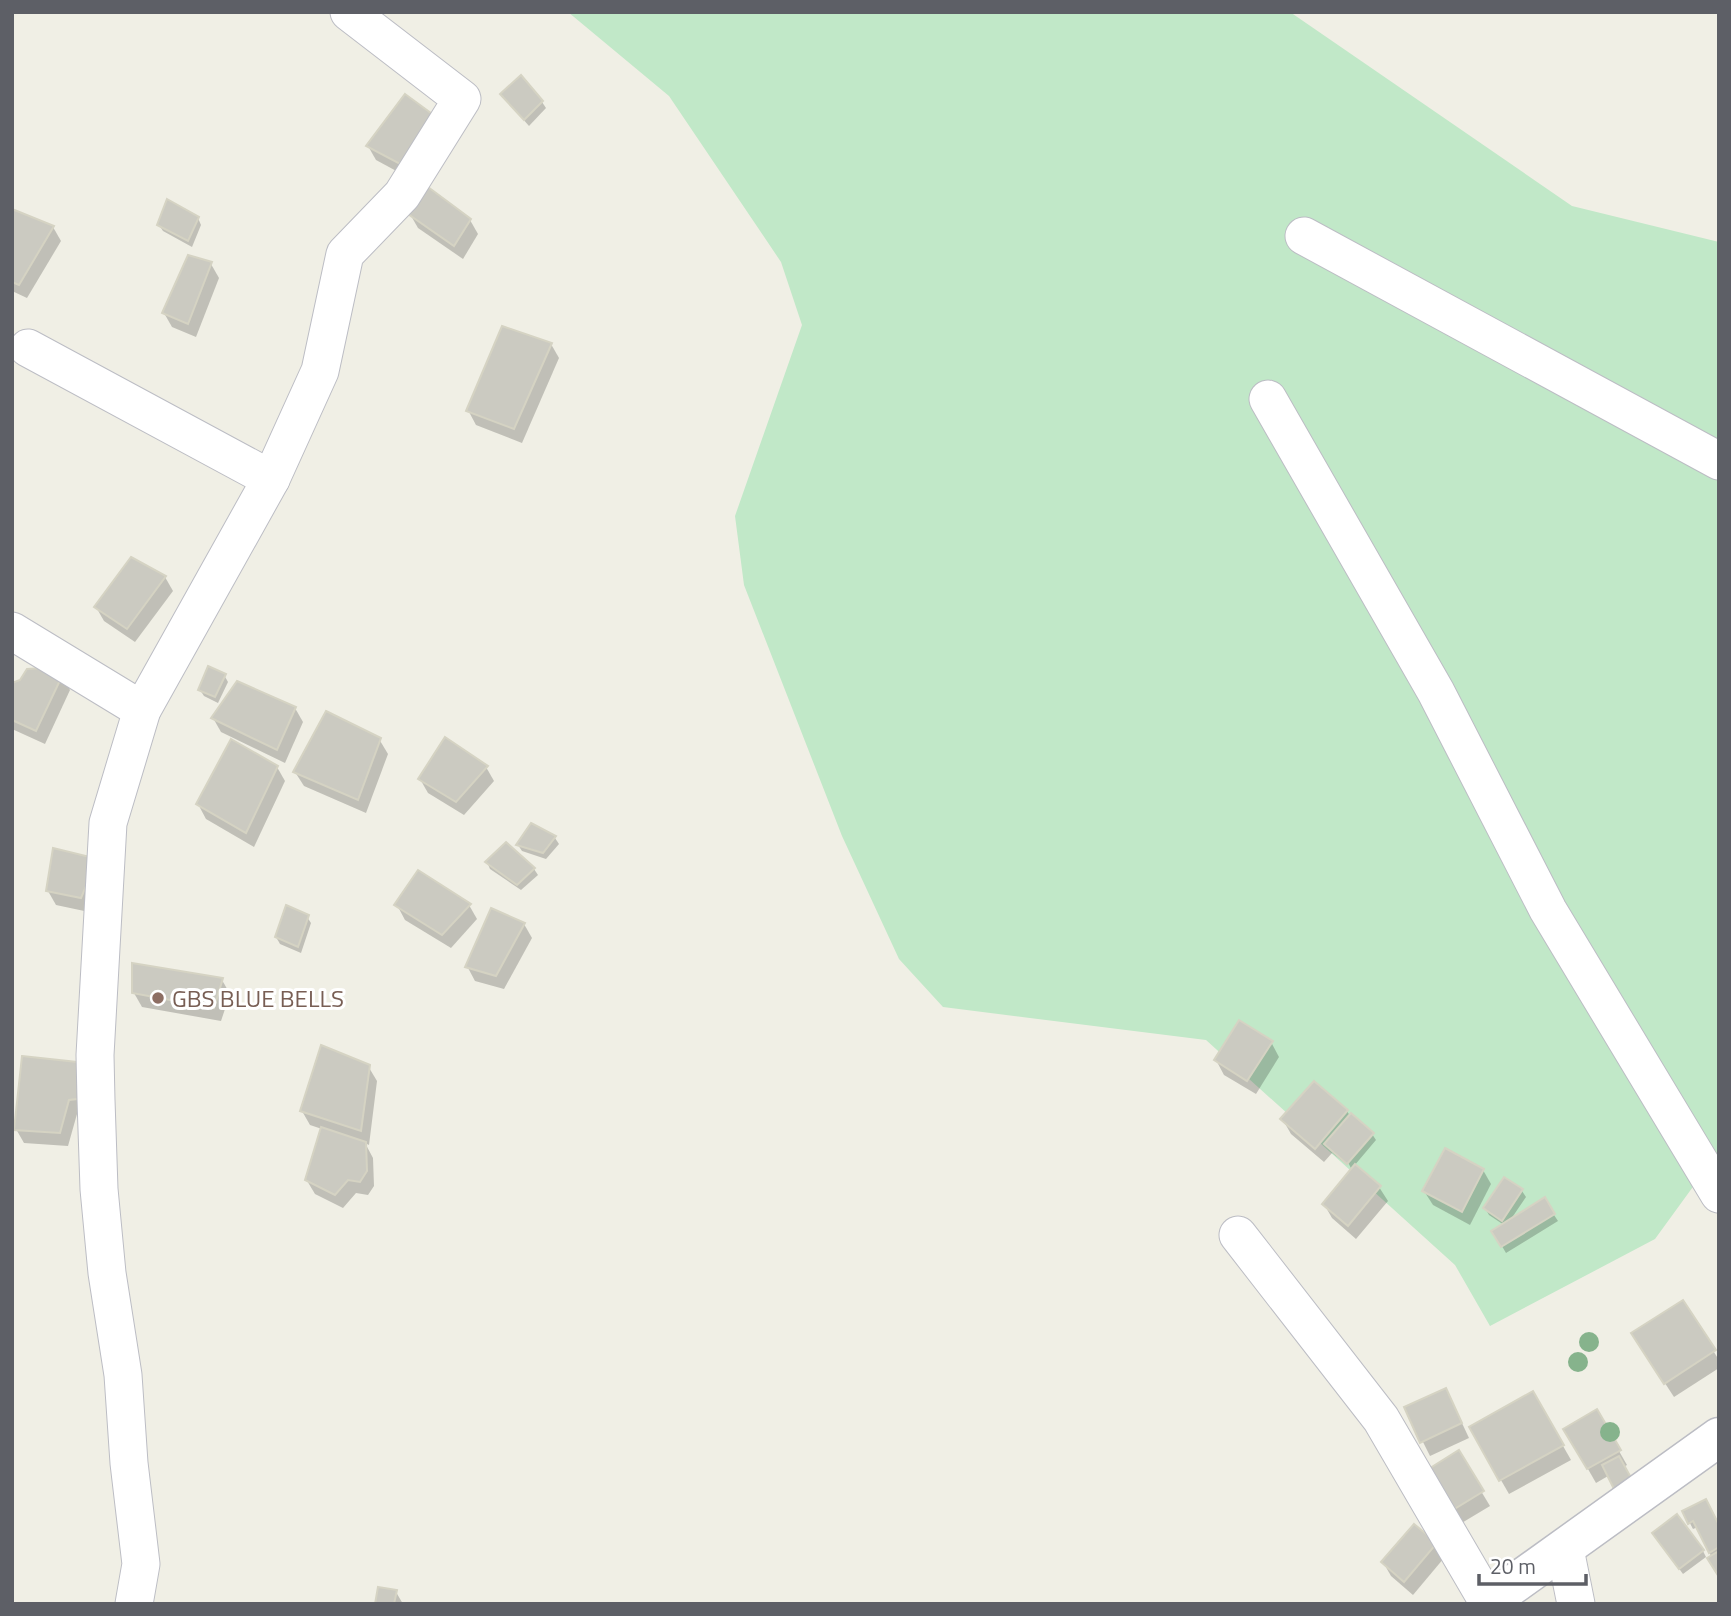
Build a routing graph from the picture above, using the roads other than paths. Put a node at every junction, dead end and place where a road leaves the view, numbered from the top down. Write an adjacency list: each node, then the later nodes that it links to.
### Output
1 (349, 12): 6 (street)
2 (1304, 236): 5 (street)
3 (28, 348): 6 (street)
4 (1268, 399): 9 (street)
5 (1719, 461)
6 (271, 479): 8 (street)
7 (12, 632): 8 (street)
8 (142, 710): 14 (street)
9 (1719, 1194)
10 (1238, 1235): 13 (street)
11 (1719, 1437): 12 (street)
12 (1565, 1549): 13 (street); 15 (street)
13 (1487, 1603)
14 (134, 1604)
15 (1576, 1604)

